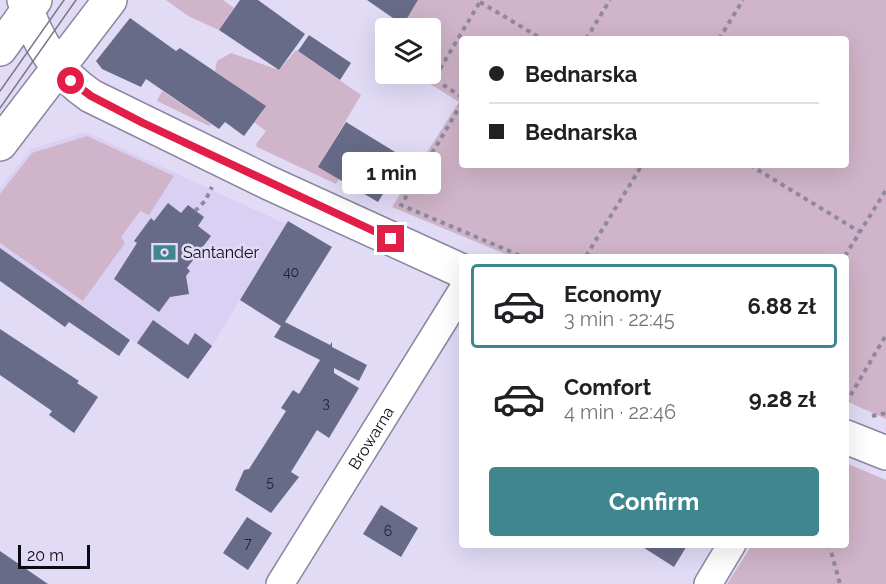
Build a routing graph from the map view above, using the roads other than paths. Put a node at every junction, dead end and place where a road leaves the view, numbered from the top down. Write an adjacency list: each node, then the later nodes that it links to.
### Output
1 (110, 0): 4 (street)
2 (29, 4): 3 (street); 4 (street)
3 (0, 49)
4 (59, 68): 5 (street); 6 (street)
5 (0, 144)
6 (459, 271)
7 (459, 296): 11 (street, Browarna)
8 (849, 437): 9 (street)
9 (886, 453)
10 (730, 548): 12 (street)
11 (280, 584)
12 (708, 584)

